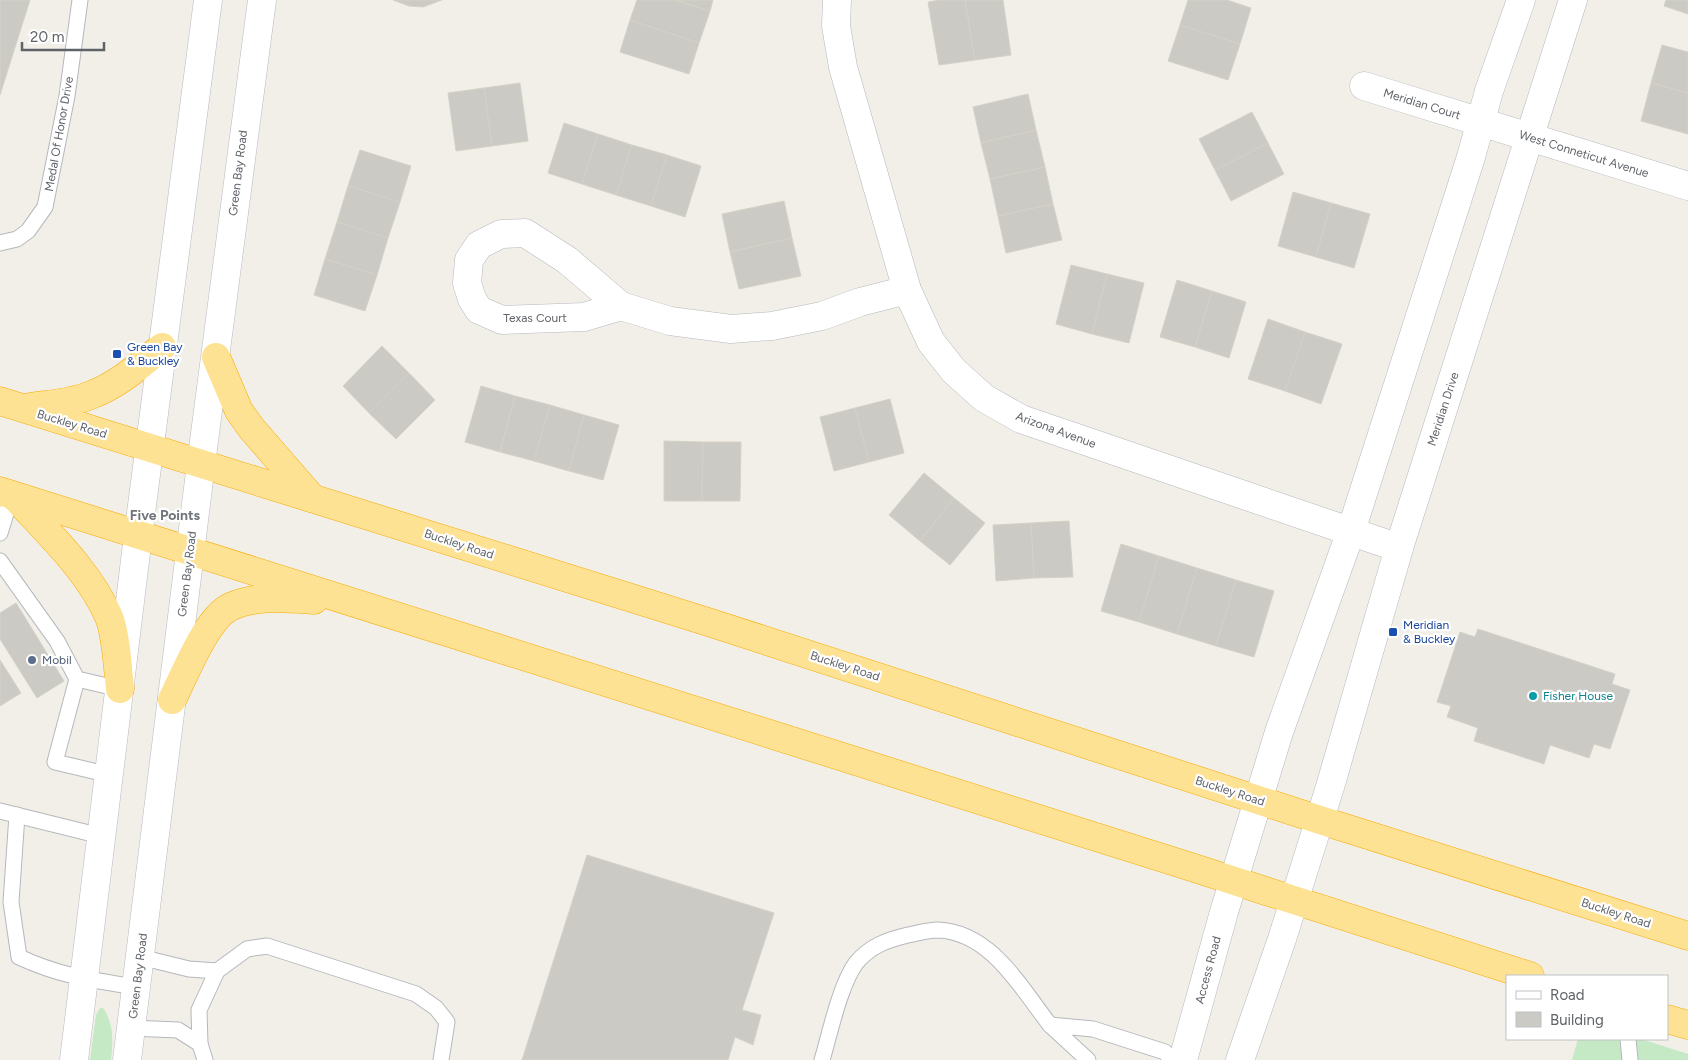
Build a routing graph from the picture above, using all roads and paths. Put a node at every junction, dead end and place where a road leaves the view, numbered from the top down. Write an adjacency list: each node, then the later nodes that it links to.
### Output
1 (80, 0): 11 (lane, Medal Of Honor Drive)
2 (208, 0): 14 (street)
3 (262, 0): 15 (street, Green Bay Road)
4 (837, 0): 12 (street, Arizona Avenue)
5 (1521, 0): 8 (street)
6 (1573, 0): 9 (street, Meridian Drive)
7 (1364, 86): 8 (street, Meridian Court)
8 (1480, 122): 9 (street, West Conneticut Avenue); 21 (street)
9 (1528, 137): 10 (street, West Conneticut Avenue); 24 (street, Meridian Drive)
10 (1688, 186)
11 (0, 244)
12 (907, 290): 13 (street, Texas Court); 21 (street, Arizona Avenue)
13 (621, 306): 13 (street, Texas Court)
14 (162, 348): 16 (highway); 17 (street)
15 (216, 356): 18 (street, Green Bay Road); 20 (highway)
16 (11, 405): 17 (highway, Buckley Road)
17 (151, 449): 18 (highway, Buckley Road); 23 (street)
18 (201, 464): 20 (highway, Buckley Road); 25 (street, Green Bay Road)
19 (6, 493): 22 (lane); 23 (highway); 29 (highway)
20 (312, 498): 32 (highway, Buckley Road)
21 (1351, 531): 24 (street, Arizona Avenue); 32 (street)
22 (0, 533)
23 (138, 536): 25 (highway); 29 (street)
24 (1399, 548): 35 (street, Meridian Drive)
25 (190, 552): 27 (highway); 30 (street, Green Bay Road)
26 (0, 561): 28 (lane)
27 (351, 603): 30 (highway); 37 (highway)
28 (77, 679): 29 (lane); 31 (lane)
29 (120, 689): 31 (street)
30 (172, 700): 40 (street, Green Bay Road)
31 (110, 775): 36 (street)
32 (1259, 800): 35 (highway, Buckley Road); 37 (street, Access Road)
33 (0, 810): 34 (lane)
34 (18, 815): 36 (lane); 43 (lane)
35 (1320, 820): 38 (street, Meridian Drive); 39 (highway, Buckley Road)
36 (102, 836): 43 (street)
37 (1234, 881): 38 (highway); 58 (street, Access Road)
38 (1294, 901): 42 (highway); 59 (street)
39 (1688, 936)
40 (140, 956): 41 (lane); 44 (street, Green Bay Road)
41 (218, 970): 50 (lane); 54 (lane)
42 (1527, 975)
43 (84, 979): 44 (lane); 51 (street)
44 (136, 986): 48 (street, Green Bay Road)
45 (1668, 1019): 47 (highway)
46 (1050, 1025): 55 (lane); 56 (lane); 57 (lane)
47 (1688, 1025)
48 (131, 1028): 50 (lane); 52 (street, Green Bay Road)
49 (1628, 1040): 60 (lane)
50 (200, 1044): 53 (lane)
51 (74, 1060)
52 (127, 1060)
53 (206, 1060)
54 (441, 1060)
55 (822, 1060)
56 (1088, 1060)
57 (1171, 1060)
58 (1183, 1060)
59 (1240, 1060)
60 (1630, 1060)

